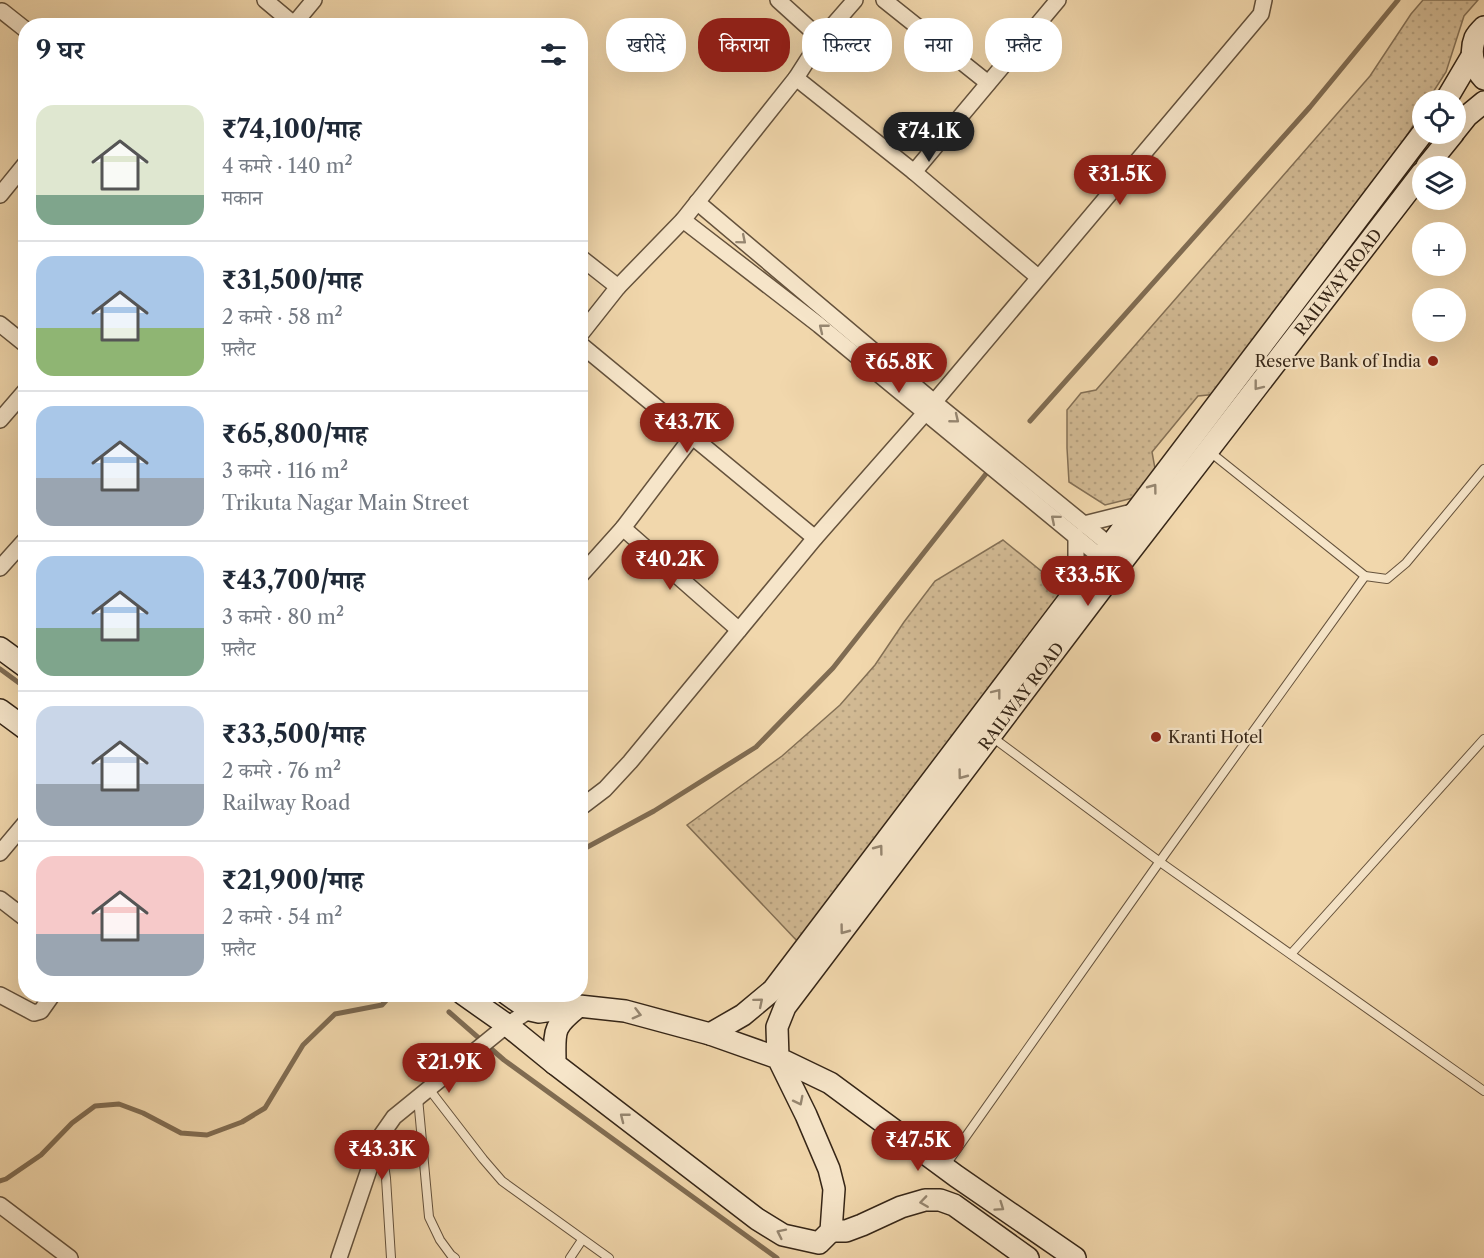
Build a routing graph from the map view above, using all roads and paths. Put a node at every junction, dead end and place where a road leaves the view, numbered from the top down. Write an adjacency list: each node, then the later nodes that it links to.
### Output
1 (265, 0): 9 (street)
2 (314, 0): 10 (street)
3 (778, 0): 13 (street)
4 (855, 0): 11 (street)
5 (884, 0): 19 (street)
6 (1058, 0): 19 (street)
7 (1264, 0): 33 (street)
8 (4, 8): 12 (street)
9 (287, 18)
10 (300, 18)
11 (839, 18)
12 (18, 22)
13 (802, 22)
14 (1484, 27): 15 (main road)
15 (1472, 56): 18 (main road); 20 (main road)
16 (802, 69): 17 (street)
17 (796, 78): 26 (street); 30 (street)
18 (1484, 79)
19 (988, 83): 26 (street)
20 (1452, 90)
21 (1484, 102): 22 (main road)
22 (1466, 117)
23 (1414, 144): 45 (main road, one-way to 23)
24 (1445, 144): 25 (main road)
25 (1436, 156)
26 (914, 172): 33 (street)
27 (18, 173): 29 (street)
28 (1412, 187): 43 (main road, RAILWAY ROAD, one-way to 43)
29 (0, 195)
30 (697, 202): 31 (street); 40 (street, one-way to 40)
31 (683, 220): 34 (street); 40 (street, one-way to 31)
32 (588, 263): 34 (street)
33 (1038, 277): 40 (street)
34 (618, 287): 36 (street)
35 (0, 324): 37 (street)
36 (588, 325)
37 (18, 339)
38 (588, 351): 42 (street)
39 (18, 399): 41 (street)
40 (930, 407): 47 (street); 48 (street)
41 (0, 420)
42 (692, 437): 46 (street); 48 (street)
43 (1208, 450): 50 (main road, RAILWAY ROAD); 53 (lane)
44 (1484, 469): 53 (lane)
45 (1136, 511): 47 (street); 50 (main road)
46 (623, 528): 51 (street); 55 (street)
47 (1080, 530): 50 (street); 54 (street)
48 (815, 538): 55 (street)
49 (18, 548): 52 (street)
50 (1113, 557): 54 (main road); 60 (main road, RAILWAY ROAD)
51 (588, 567)
52 (0, 568)
53 (1365, 576): 65 (lane)
54 (1076, 590): 67 (main road, one-way to 54)
55 (740, 630): 62 (street)
56 (0, 648): 57 (main road)
57 (18, 661)
58 (0, 710): 59 (main road)
59 (18, 723)
60 (991, 736): 65 (lane); 67 (main road, RAILWAY ROAD, one-way to 67)
61 (1484, 739): 69 (lane)
62 (588, 801)
63 (18, 832): 64 (street)
64 (0, 853)
65 (1160, 862): 69 (lane); 83 (lane)
66 (0, 899): 68 (street)
67 (853, 901): 77 (main road, one-way to 67); 78 (main road, RAILWAY ROAD, one-way to 78)
68 (18, 913)
69 (1291, 954): 80 (lane)
70 (0, 995): 71 (street)
71 (47, 1002)
72 (472, 1002): 76 (main road)
73 (518, 1002): 75 (main road)
74 (579, 1006): 75 (main road); 77 (main road, one-way to 77); 79 (main road)
75 (530, 1010): 76 (street)
76 (502, 1029): 79 (main road); 81 (street)
77 (710, 1034): 78 (main road)
78 (777, 1058): 83 (main road); 86 (main road, one-way to 86)
79 (555, 1064): 86 (main road, one-way to 79)
80 (1484, 1091)
81 (423, 1093): 82 (street); 85 (lane); 90 (lane)
82 (380, 1137): 88 (street); 89 (lane)
83 (945, 1167): 94 (main road, one-way to 94)
84 (0, 1205): 87 (street)
85 (582, 1240): 91 (lane); 92 (lane)
86 (822, 1244): 93 (main road, one-way to 86)
87 (70, 1258)
88 (339, 1258)
89 (390, 1258)
90 (456, 1258)
91 (570, 1258)
92 (609, 1258)
93 (1028, 1258)
94 (1074, 1258)

